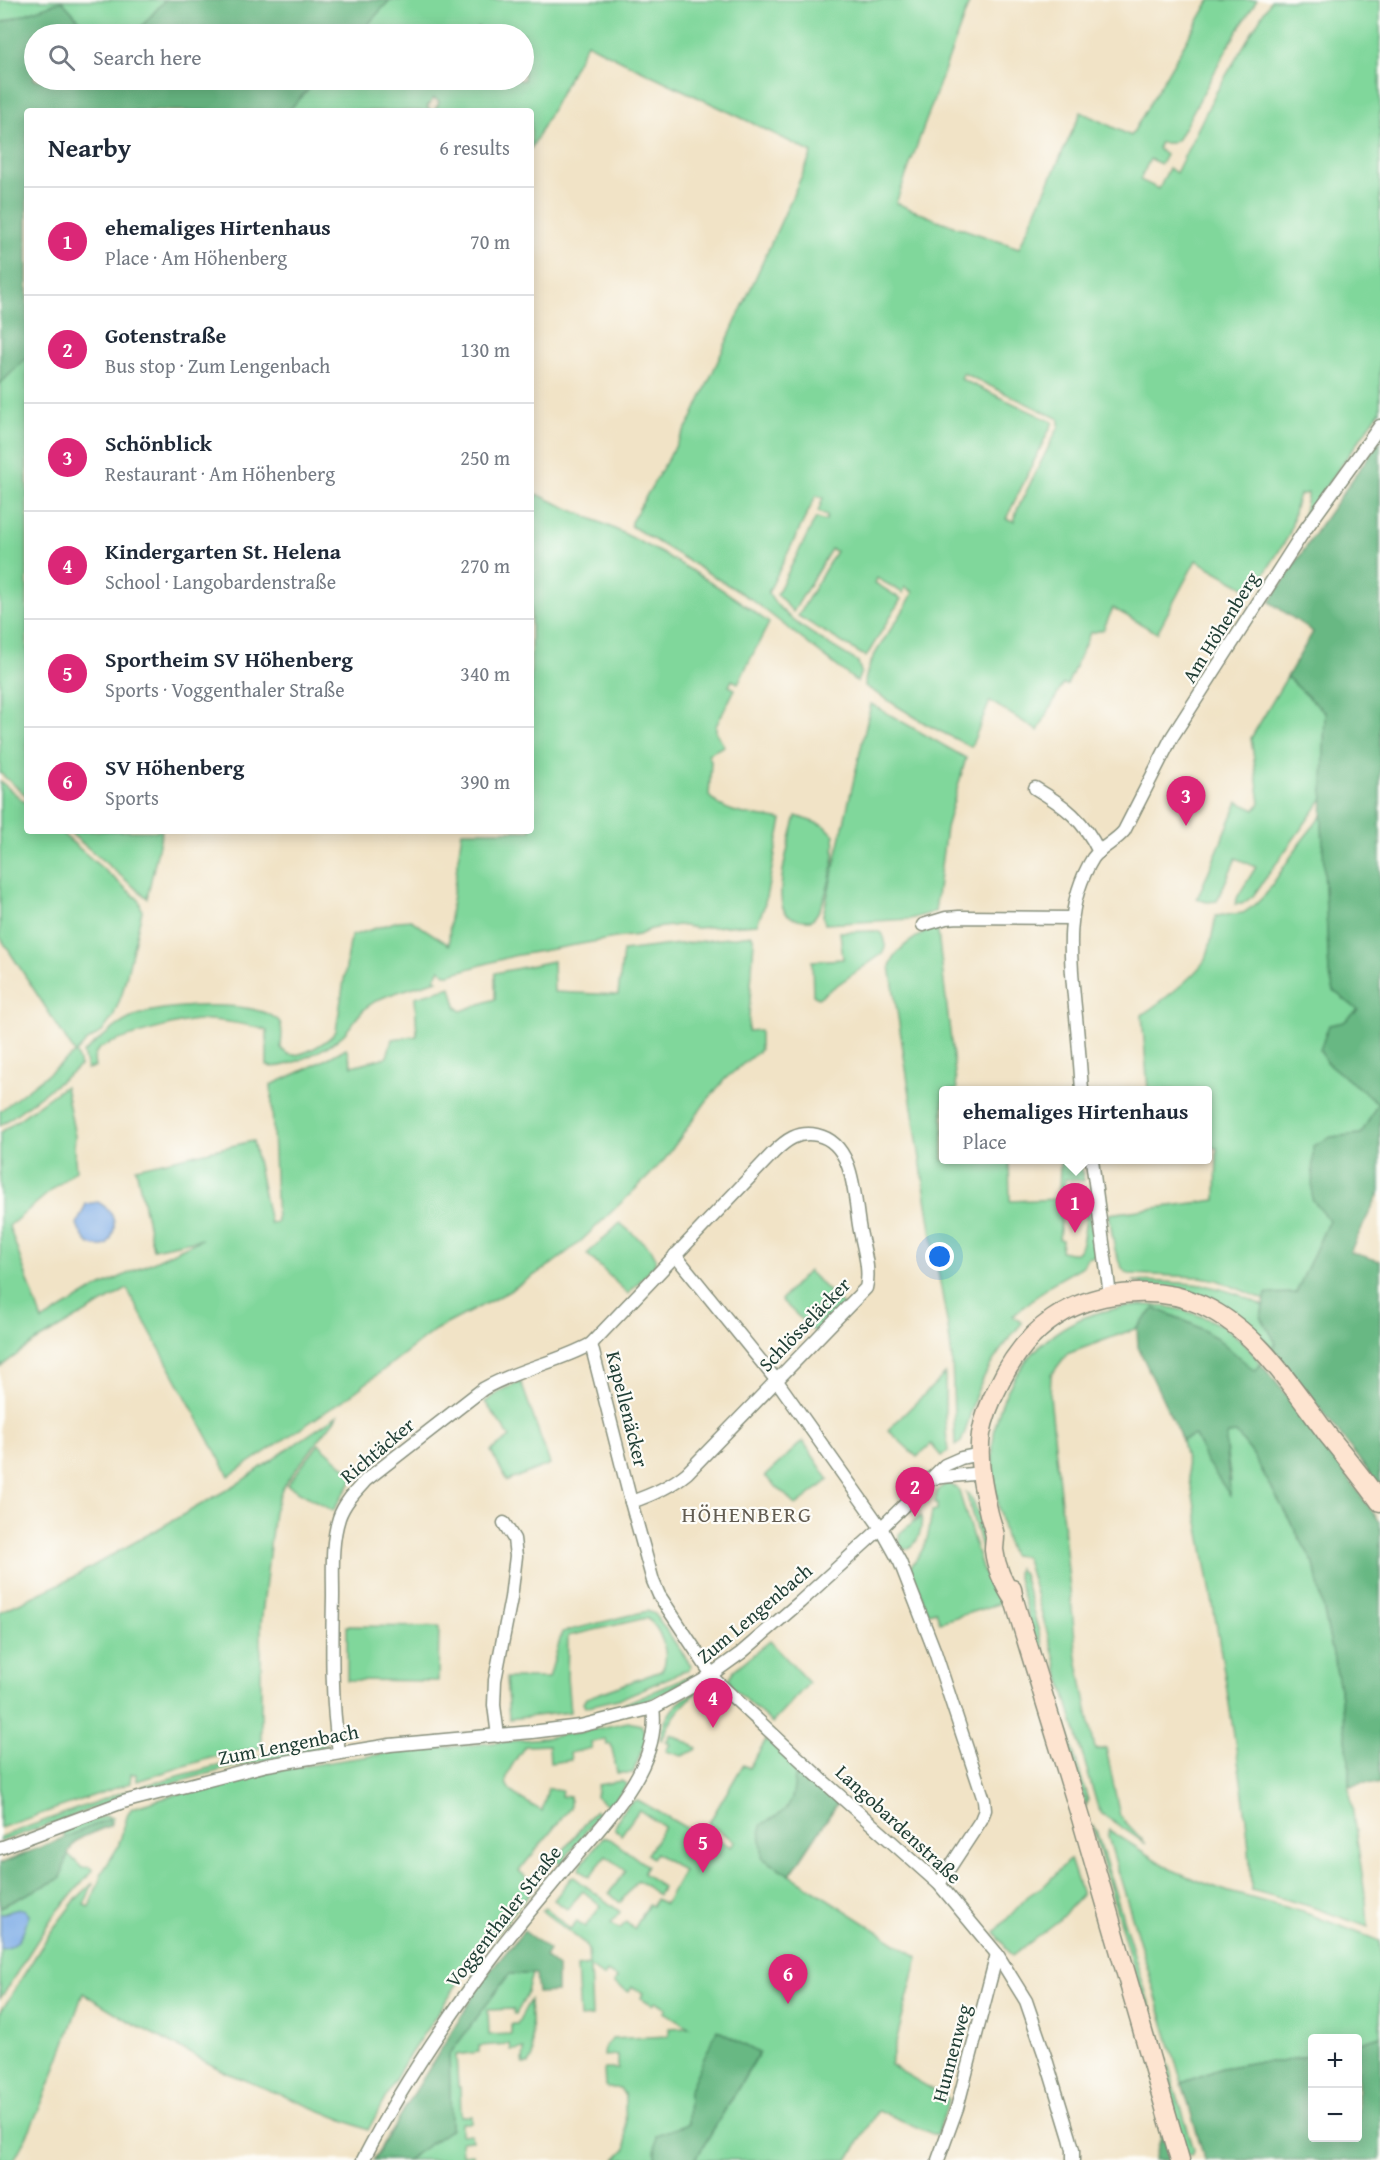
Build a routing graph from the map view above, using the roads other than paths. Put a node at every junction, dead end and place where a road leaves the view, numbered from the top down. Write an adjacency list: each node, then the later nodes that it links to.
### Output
1 (1380, 426): 3 (street, Am Höhenberg)
2 (1035, 788): 3 (street)
3 (1099, 852): 4 (street, Am Höhenberg)
4 (1071, 918): 5 (street); 6 (street, Am Höhenberg)
5 (922, 925)
6 (1082, 1086)
7 (1093, 1164): 9 (street)
8 (675, 1256): 10 (street, Kapellenäcker); 11 (street); 11 (street, Schlösseläcker)
9 (1110, 1295): 12 (main road); 15 (main road)
10 (591, 1344): 14 (street, Kapellenäcker); 21 (street, Richtäcker)
11 (777, 1381): 14 (street, Schlösseläcker); 17 (street)
12 (981, 1463): 13 (street); 13 (street, Zum Lengenbach); 28 (main road)
13 (933, 1478): 17 (street, Zum Lengenbach)
14 (631, 1502): 18 (street, Kapellenäcker)
15 (1380, 1502)
16 (504, 1523): 20 (street)
17 (881, 1528): 18 (street, Zum Lengenbach); 23 (street)
18 (711, 1675): 19 (street, Zum Lengenbach); 23 (street, Langobardenstraße)
19 (654, 1708): 20 (street, Zum Lengenbach); 25 (street, Voggenthaler Straße)
20 (498, 1736): 21 (street, Zum Lengenbach)
21 (339, 1752): 22 (street, Zum Lengenbach)
22 (0, 1848)
23 (939, 1884): 24 (street, Langobardenstraße)
24 (997, 1954): 26 (street, Hunnenweg); 27 (street, Langobardenstraße)
25 (363, 2160)
26 (939, 2160)
27 (1073, 2160)
28 (1180, 2160)

